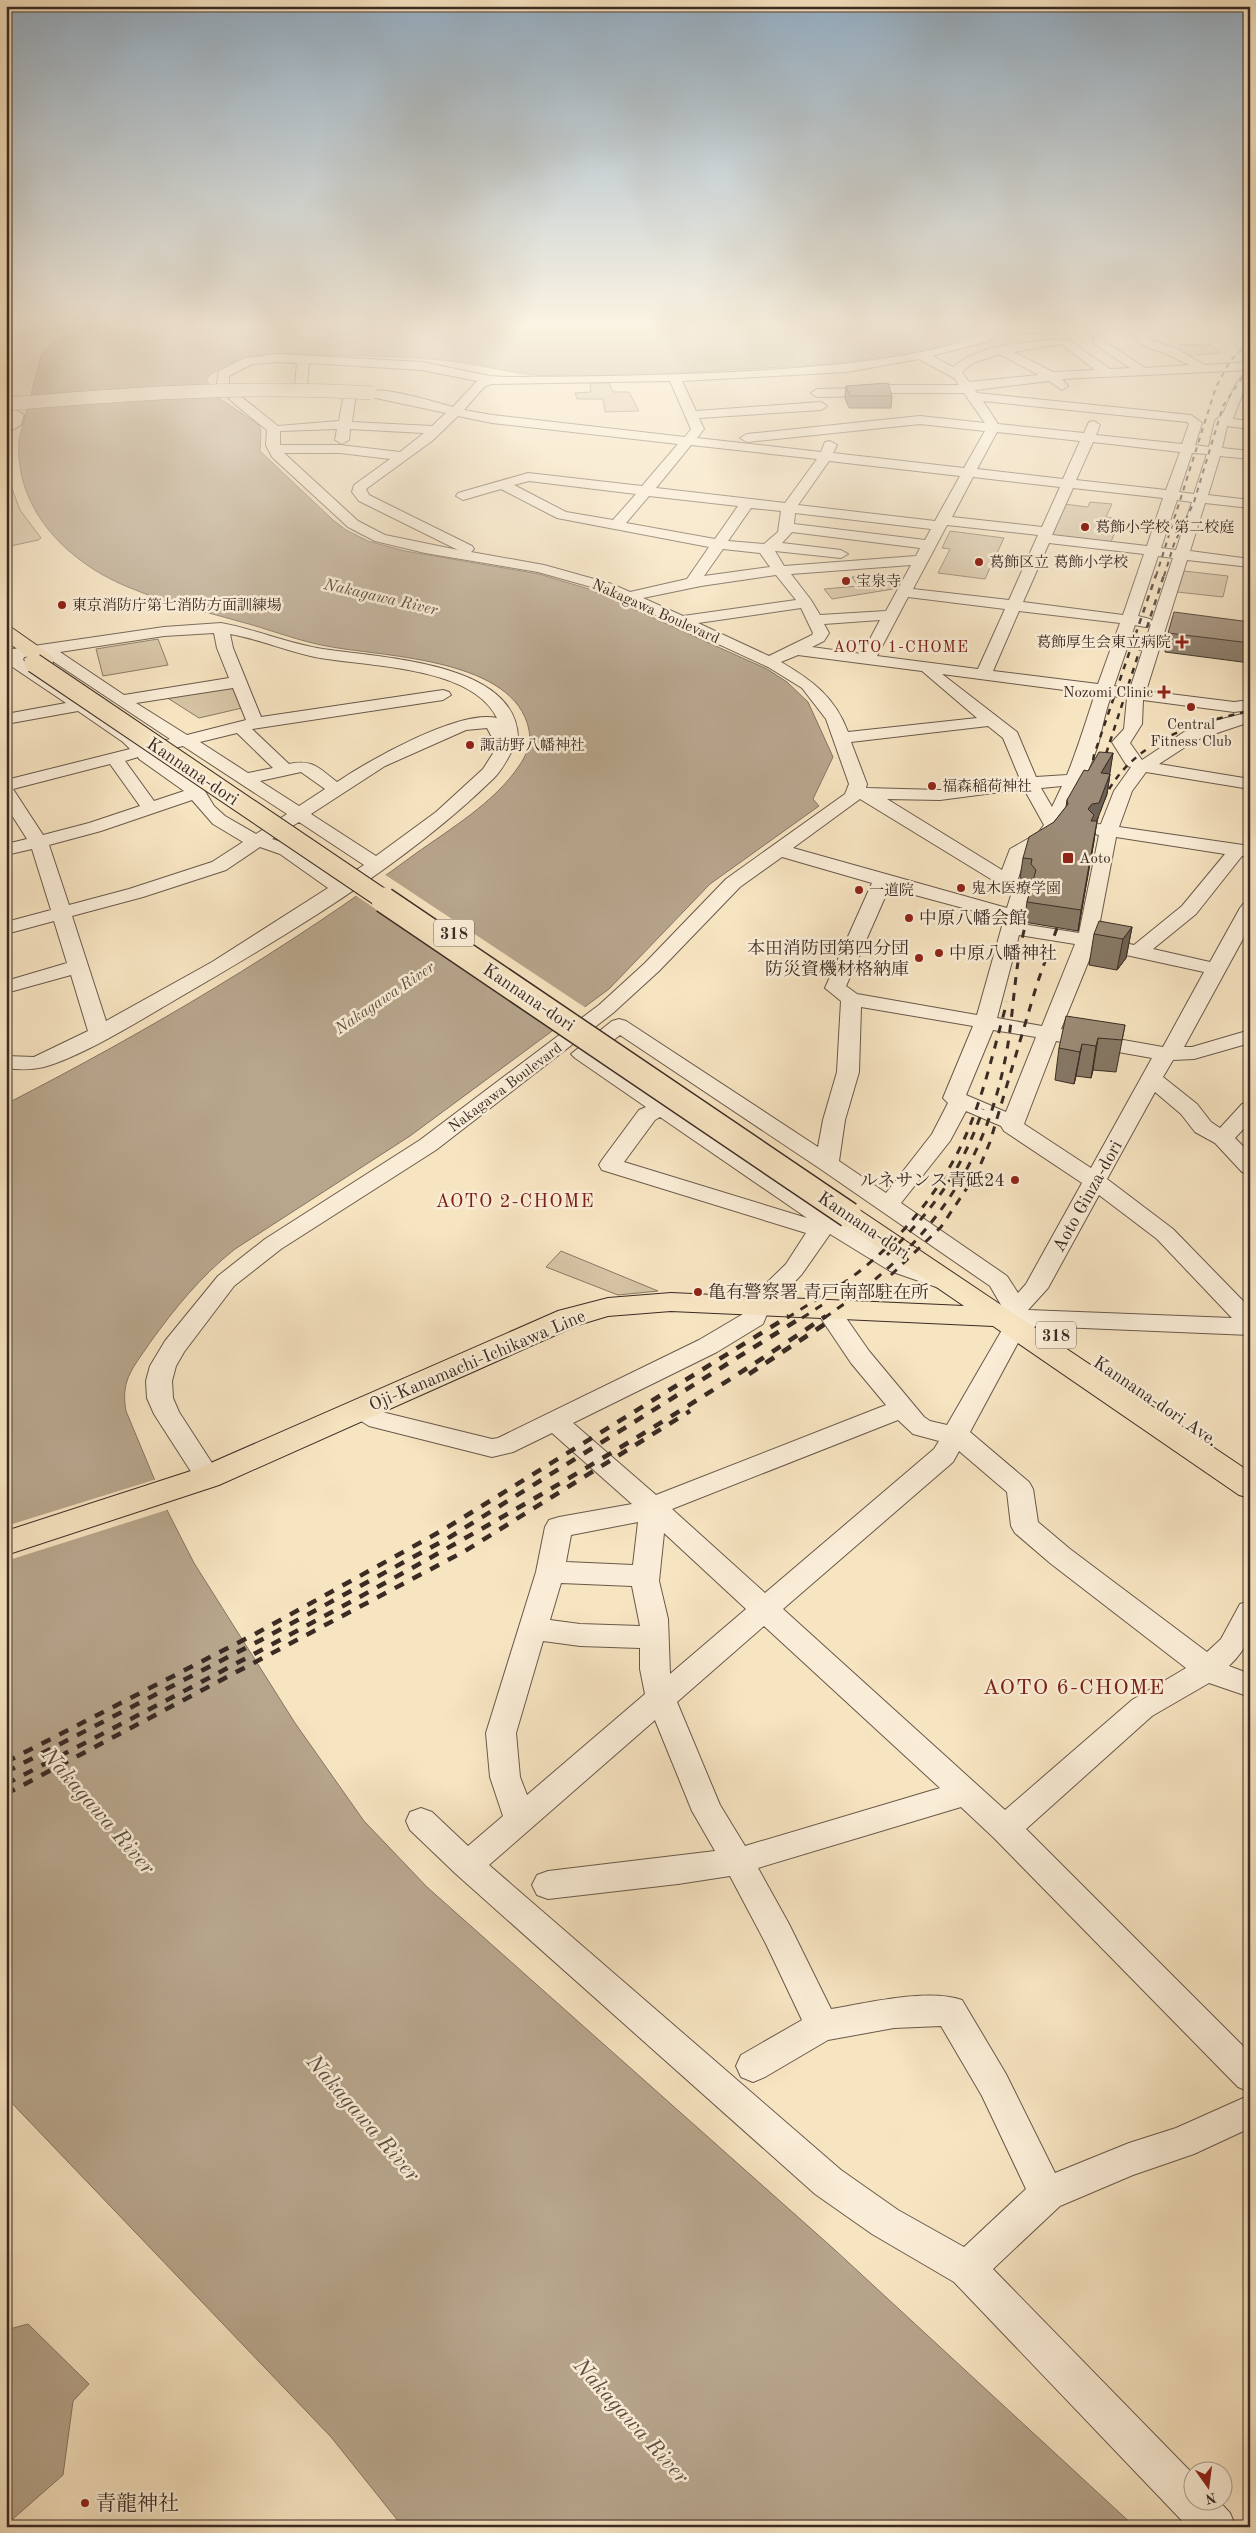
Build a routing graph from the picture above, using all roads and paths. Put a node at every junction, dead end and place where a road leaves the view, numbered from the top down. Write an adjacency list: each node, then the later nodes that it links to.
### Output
1 (274, 440): 15 (street)
2 (341, 440): 16 (street)
3 (423, 440): 19 (street)
4 (680, 440): 12 (street)
5 (738, 440): 13 (street)
6 (832, 440): 20 (street)
7 (986, 440): 21 (street)
8 (1088, 440): 22 (street)
9 (1111, 440): 14 (street)
10 (1190, 440): 14 (street)
11 (1217, 440): 17 (street)
12 (687, 441): 13 (street); 24 (street)
13 (718, 445): 20 (street)
14 (1187, 448): 17 (street); 26 (street)
15 (274, 449): 16 (street); 42 (street, Nakagawa Boulevard)
16 (340, 449): 19 (street)
17 (1214, 451): 18 (street); 27 (street)
18 (1250, 455)
19 (404, 456): 42 (street)
20 (825, 456): 21 (street); 30 (street)
21 (968, 473): 22 (street); 32 (street)
22 (1068, 484): 26 (street); 35 (street)
23 (503, 485): 24 (street); 25 (street); 33 (street)
24 (644, 491): 28 (street); 33 (street)
25 (463, 496)
26 (1173, 496): 27 (street); 40 (street)
27 (1199, 498): 29 (street); 41 (street)
28 (747, 503): 30 (street); 37 (street)
29 (1250, 504)
30 (789, 508): 31 (street); 34 (street)
31 (863, 517): 32 (street); 36 (street)
32 (941, 523): 35 (street); 38 (street)
33 (616, 525): 37 (street)
34 (786, 528): 36 (street); 39 (street)
35 (1045, 535): 40 (street); 51 (street)
36 (852, 536): 38 (street); 43 (street)
37 (718, 544): 39 (street); 47 (street)
38 (930, 545): 44 (street)
39 (769, 548): 43 (street); 46 (street)
40 (1152, 551): 41 (street); 54 (street)
41 (1182, 555): 45 (street); 56 (street)
42 (486, 558): 49 (street, Nakagawa Boulevard)
43 (837, 560): 44 (street); 46 (street)
44 (921, 560): 48 (street)
45 (1250, 563)
46 (779, 569): 47 (street); 50 (street)
47 (693, 581): 49 (street)
48 (904, 592): 51 (street); 52 (street)
49 (629, 597): 55 (street, Nakagawa Boulevard)
50 (806, 603): 53 (street); 55 (street)
51 (1014, 605): 54 (street); 64 (street)
52 (891, 615): 53 (street); 61 (street)
53 (814, 620): 59 (street)
54 (1129, 620): 56 (street); 66 (street)
55 (681, 621): 62 (street, Nakagawa Boulevard)
56 (1167, 624): 68 (street)
57 (221, 628): 60 (street); 65 (street); 79 (street)
58 (6, 632): 60 (main road, Kannana-dori / 318)
59 (796, 650): 61 (street); 62 (street)
60 (24, 655): 69 (street); 71 (street); 135 (main road, Kannana-dori / 318, bridge)
61 (867, 659): 63 (street)
62 (769, 661): 76 (street, Nakagawa Boulevard)
63 (928, 668): 64 (street); 74 (street)
64 (983, 675): 66 (street)
65 (238, 682): 69 (street); 75 (street)
66 (1105, 691): 68 (street); 77 (street)
67 (443, 694): 75 (street)
68 (1136, 694): 70 (street); 80 (street)
69 (120, 700): 78 (street)
70 (1250, 705)
71 (80, 706): 73 (street); 81 (street)
72 (1250, 717): 83 (street)
73 (6, 719)
74 (992, 721): 76 (street); 87 (street)
75 (248, 724): 78 (street); 84 (street)
76 (842, 738): 93 (street, Nakagawa Boulevard)
77 (1095, 738): 80 (street); 86 (street)
78 (184, 740): 81 (street); 85 (street)
79 (510, 740): 90 (street); 103 (street)
80 (1120, 741): 83 (street)
81 (141, 751): 82 (street); 92 (street)
82 (114, 758): 89 (street); 94 (street)
83 (1144, 766): 88 (street); 97 (street)
84 (284, 769): 85 (street); 90 (street)
85 (244, 778): 95 (street)
86 (1074, 780): 87 (street); 96 (street)
87 (1030, 782): 93 (street); 96 (street)
88 (1250, 784)
89 (6, 785)
90 (336, 790): 95 (street)
91 (6, 791): 98 (street)
92 (197, 792): 94 (street); 99 (street)
93 (856, 792): 101 (street, Nakagawa Boulevard); 105 (street)
94 (150, 807): 98 (street)
95 (299, 815): 99 (street); 103 (street)
96 (1053, 822): 105 (street)
97 (1102, 830): 102 (street); 112 (street)
98 (38, 842): 100 (street); 108 (street)
99 (258, 842): 106 (street); 108 (street)
100 (6, 850)
101 (779, 850): 104 (street); 145 (street, Nakagawa Boulevard)
102 (1244, 851): 113 (street)
103 (375, 864): 106 (street)
104 (883, 880): 109 (street); 117 (street)
105 (1008, 882): 109 (street)
106 (341, 888): 119 (street)
107 (1250, 908): 111 (street, Aoto Ginza-dori)
108 (61, 914): 110 (street); 114 (street)
109 (1012, 922): 112 (street); 118 (street)
110 (6, 928)
111 (1243, 935): 115 (street, Aoto Ginza-dori)
112 (1087, 941): 113 (street); 120 (street)
113 (1137, 952): 115 (street)
114 (78, 967): 116 (street); 119 (street)
115 (1216, 969): 124 (street, Aoto Ginza-dori)
116 (6, 987)
117 (851, 999): 118 (street); 132 (street)
118 (984, 1023): 120 (street); 127 (street)
119 (99, 1033): 125 (street)
120 (1047, 1034): 124 (street); 130 (street)
121 (1250, 1036): 122 (street)
122 (1228, 1044): 123 (street); 124 (street)
123 (1250, 1051)
124 (1169, 1053): 126 (street, Aoto Ginza-dori)
125 (6, 1062)
126 (1151, 1078): 131 (street); 134 (street, Aoto Ginza-dori)
127 (963, 1100): 130 (street); 135 (street)
128 (660, 1109): 132 (street); 135 (street); 135 (street)
129 (1250, 1109): 131 (street)
130 (1009, 1121): 134 (street)
131 (1223, 1138): 133 (street)
132 (827, 1163): 135 (street)
133 (1250, 1167)
134 (1095, 1181): 138 (street, Aoto Ginza-dori); 139 (street)
135 (850, 1216): 136 (street); 138 (main road, Kannana-dori Ave. / 318); 138 (main road, Kannana-dori / 318)
136 (758, 1306): 137 (main road, Oji-Kanamachi-Ichikawa Line); 141 (main road, Oji-Kanamachi-Ichikawa Line); 142 (street)
137 (826, 1308): 138 (main road, Oji-Kanamachi-Ichikawa Line); 140 (street)
138 (1016, 1317): 139 (street); 143 (street, Aoto Ginza-dori); 144 (main road, Kannana-dori Ave. / 318); 146 (main road, Kannana-dori Ave. / 318)
139 (1250, 1325)
140 (901, 1409): 143 (street); 147 (street)
141 (362, 1410): 142 (street); 145 (main road, Oji-Kanamachi-Ichikawa Line)
142 (555, 1421): 147 (street)
143 (956, 1436): 151 (street, Aoto Ginza-dori); 155 (street)
144 (1250, 1464)
145 (195, 1482): 148 (main road, Oji-Kanamachi-Ichikawa Line)
146 (1250, 1487)
147 (653, 1506): 149 (street); 150 (street); 151 (street)
148 (6, 1543)
149 (550, 1572): 150 (street); 153 (street)
150 (646, 1576): 154 (street)
151 (763, 1609): 157 (street, Aoto Ginza-dori); 158 (street)
152 (1250, 1612): 155 (street)
153 (532, 1628): 154 (street); 159 (street)
154 (654, 1638): 157 (street)
155 (1208, 1669): 156 (street); 161 (street)
156 (1250, 1686)
157 (661, 1698): 159 (street, Aoto Ginza-dori); 162 (street)
158 (966, 1793): 161 (street); 162 (street)
159 (519, 1818): 163 (street, Aoto Ginza-dori)
160 (421, 1821): 163 (street)
161 (1005, 1829): 167 (street)
162 (738, 1860): 164 (street); 165 (street)
163 (467, 1865): 170 (street)
164 (548, 1885)
165 (822, 2026): 166 (street); 169 (street)
166 (753, 2066)
167 (1250, 2076)
168 (1250, 2112): 169 (street)
169 (1047, 2194): 170 (street)
170 (967, 2269): 171 (street)
171 (1216, 2527)

